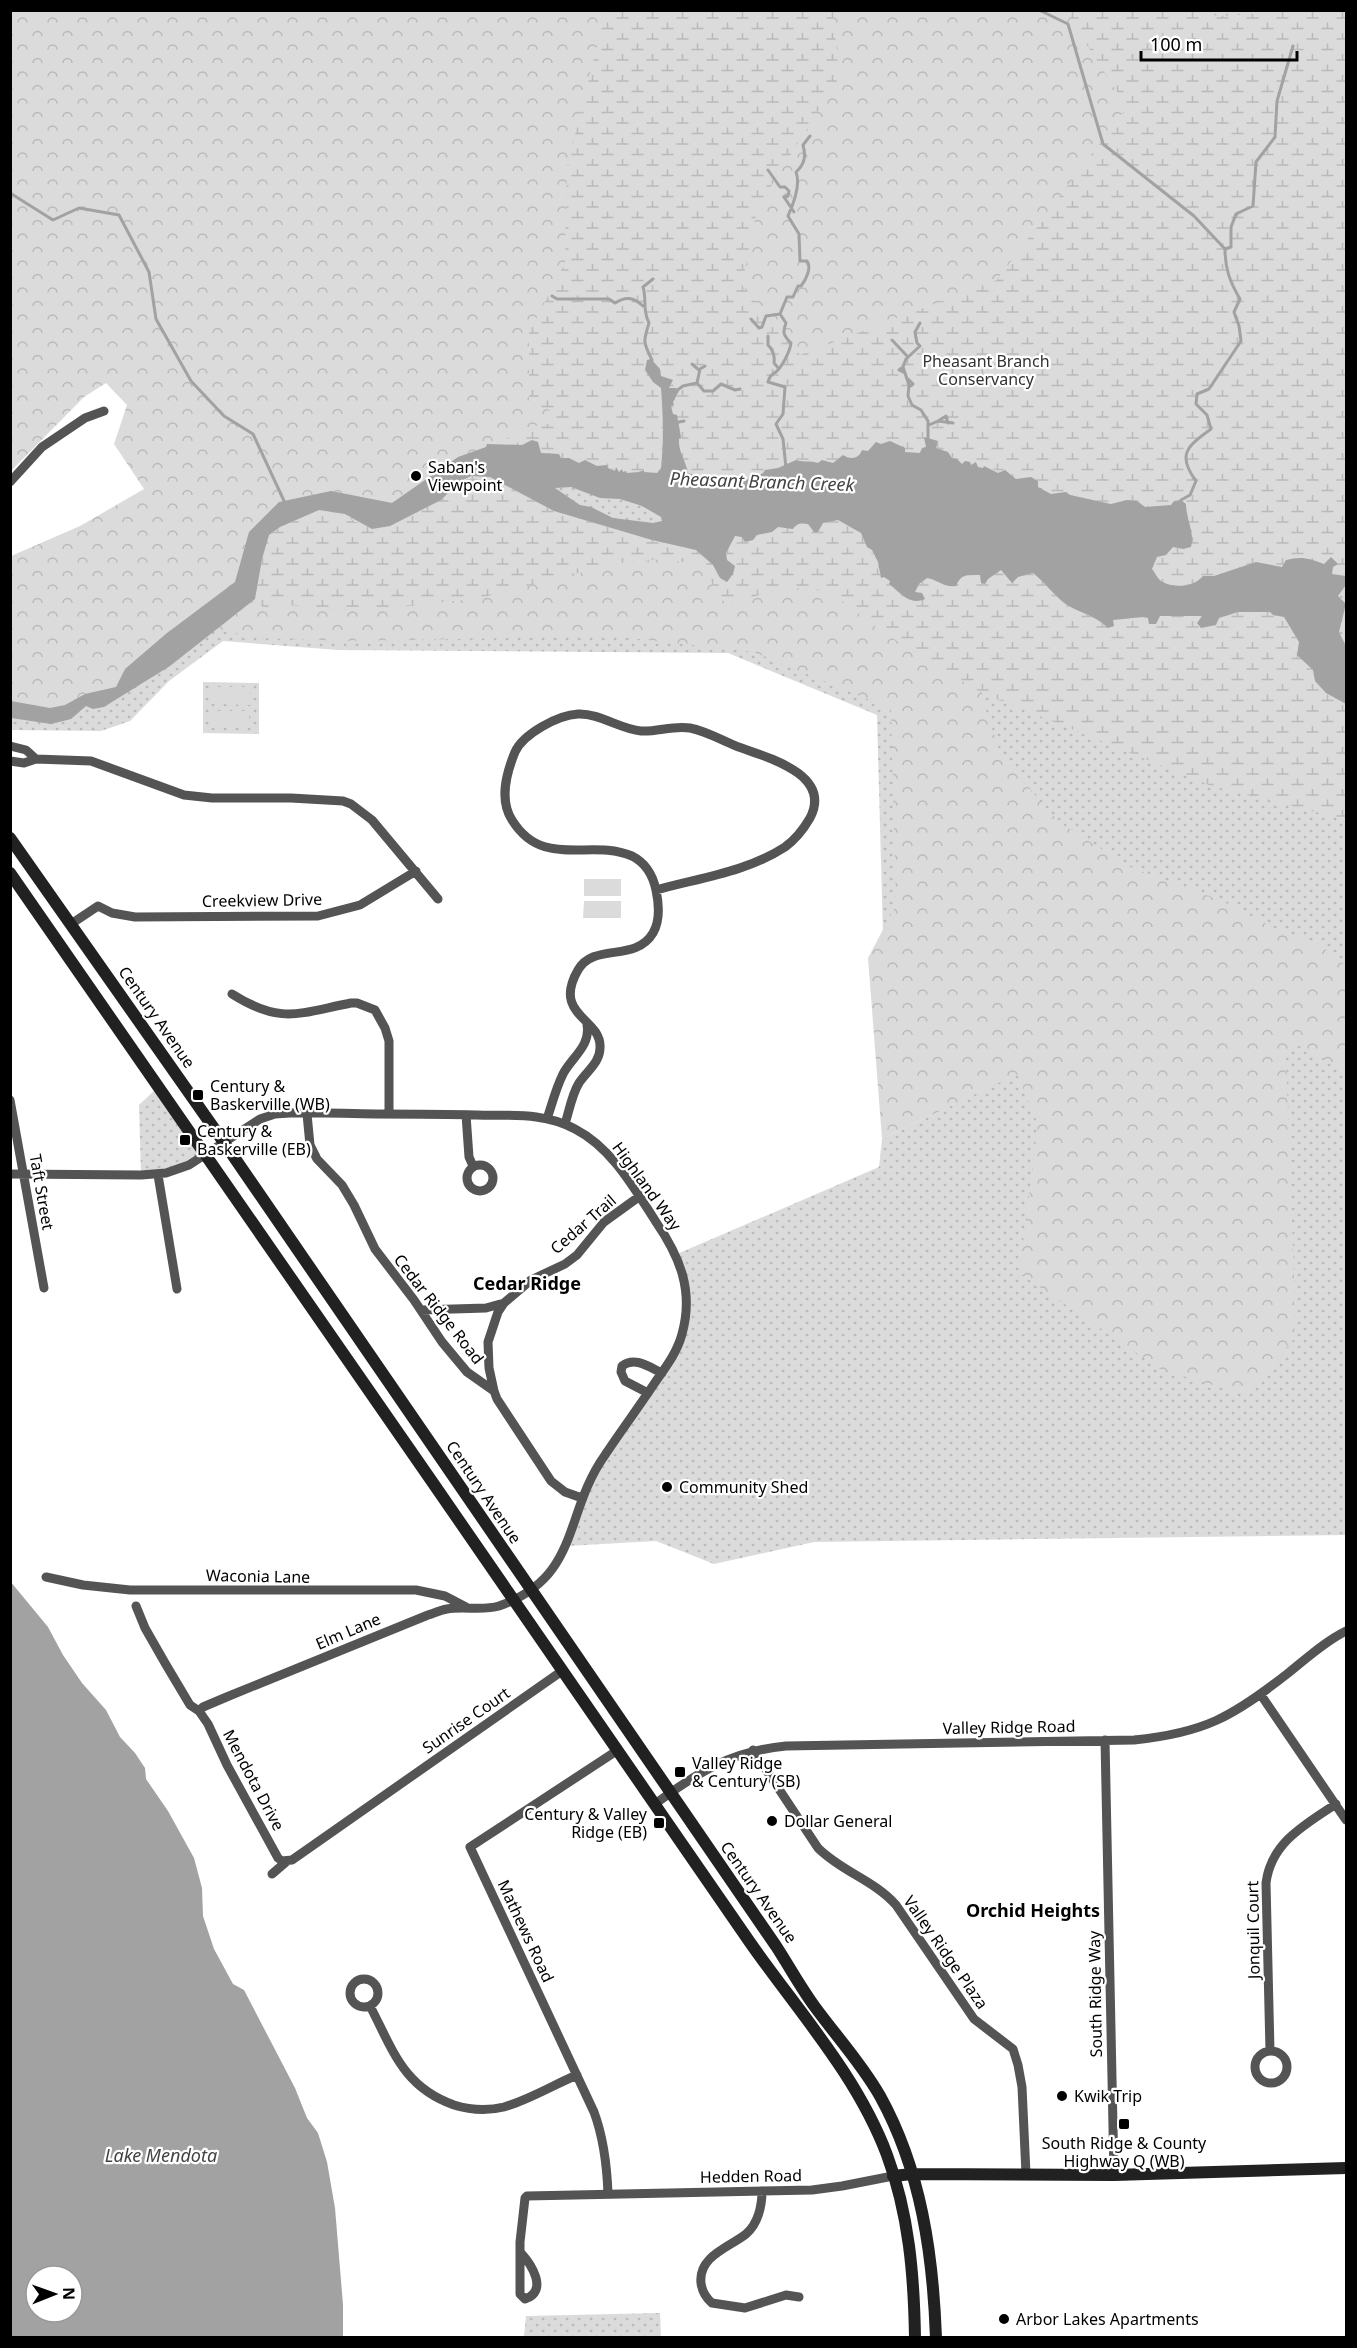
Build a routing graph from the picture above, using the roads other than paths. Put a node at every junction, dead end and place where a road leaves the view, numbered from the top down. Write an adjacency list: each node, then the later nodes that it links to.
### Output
1 (104, 411): 2 (street)
2 (10, 482)
3 (10, 746): 4 (street)
4 (36, 759): 5 (street); 7 (street)
5 (10, 761)
6 (10, 838): 11 (main road, Century Avenue)
7 (416, 872): 10 (street); 11 (street, Creekview Drive)
8 (10, 873): 21 (main road)
9 (656, 890): 9 (street); 13 (street)
10 (438, 899)
11 (71, 924): 20 (main road, Century Avenue)
12 (232, 994): 16 (street)
13 (587, 1025): 18 (street); 19 (street)
14 (10, 1100): 24 (street, Taft Street)
15 (307, 1114): 16 (street, Highland Way); 20 (street, Highland Way); 30 (street, Cedar Ridge Road)
16 (389, 1114): 17 (street, Highland Way)
17 (466, 1115): 18 (street, Highland Way); 22 (street)
18 (547, 1119): 19 (street, Highland Way)
19 (565, 1124): 26 (street, Highland Way)
20 (225, 1144): 21 (street, Highland Way); 36 (main road, Century Avenue)
21 (205, 1156): 25 (street, Highland Way); 37 (main road)
22 (473, 1166)
23 (10, 1174): 24 (street, Highland Way)
24 (23, 1174): 25 (street, Highland Way); 27 (street, Taft Street)
25 (158, 1175): 28 (street)
26 (640, 1196): 29 (street, Cedar Trail); 31 (street, Highland Way)
27 (44, 1288)
28 (177, 1289)
29 (504, 1303): 30 (street); 32 (street, Cedar Trail)
30 (421, 1310): 32 (street, Cedar Ridge Road)
31 (662, 1373): 33 (street, Highland Way); 33 (street)
32 (494, 1391): 34 (street, Cedar Ridge Road)
33 (648, 1393): 34 (street, Highland Way)
34 (582, 1498): 36 (street, Highland Way)
35 (46, 1577): 39 (street, Waconia Lane)
36 (530, 1589): 37 (street, Highland Way); 47 (main road, Century Avenue)
37 (513, 1600): 39 (street, Elm Lane); 41 (main road)
38 (136, 1606): 43 (street, Mendota Drive)
39 (468, 1608): 43 (street, Elm Lane)
40 (1347, 1631): 42 (street, Valley Ridge Road)
41 (562, 1671): 45 (main road); 51 (street, Sunrise Court)
42 (1261, 1695): 44 (street, Valley Ridge Road); 49 (street)
43 (199, 1711): 51 (street, Mendota Drive)
44 (1105, 1740): 46 (street, Valley Ridge Road); 59 (street, South Ridge Way)
45 (618, 1750): 48 (main road); 55 (street, Mathews Road)
46 (753, 1750): 47 (street, Valley Ridge Road); 58 (street, Valley Ridge Plaza)
47 (670, 1793): 48 (street, Valley Ridge Road); 57 (main road, Century Avenue)
48 (655, 1804): 60 (main road)
49 (1336, 1804): 50 (street); 54 (street, Jonquil Court)
50 (1347, 1820)
51 (286, 1862): 52 (street)
52 (272, 1874)
53 (370, 2006): 55 (street)
54 (1270, 2051)
55 (577, 2075): 62 (street, Mathews Road)
56 (1347, 2168): 59 (main road)
57 (912, 2174): 58 (main road); 60 (main road); 66 (main road, Century Avenue)
58 (1026, 2174): 59 (main road)
59 (1114, 2175)
60 (893, 2176): 61 (street, Hedden Road); 65 (main road)
61 (762, 2191): 62 (street, Hedden Road); 64 (street)
62 (608, 2194): 63 (street, Hedden Road)
63 (521, 2253)
64 (799, 2297)
65 (915, 2337)
66 (936, 2337)

